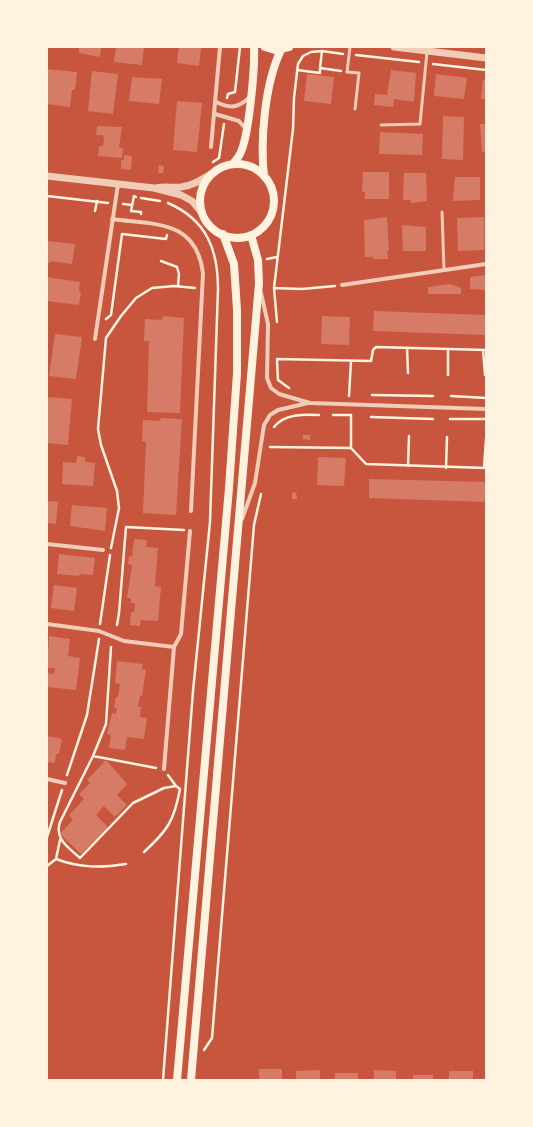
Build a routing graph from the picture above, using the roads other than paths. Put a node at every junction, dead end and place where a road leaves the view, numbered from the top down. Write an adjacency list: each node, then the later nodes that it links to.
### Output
1 (220, 47): 11 (street)
2 (254, 47): 10 (main road)
3 (265, 47): 6 (main road)
4 (350, 47): 12 (lane)
5 (394, 47): 7 (street)
6 (285, 48): 20 (main road)
7 (404, 48): 8 (street)
8 (428, 51): 9 (street); 14 (lane)
9 (486, 58)
10 (251, 97): 11 (street); 15 (main road)
11 (216, 102): 13 (street)
12 (355, 108)
13 (215, 114): 15 (street); 16 (street)
14 (381, 125)
15 (246, 129): 17 (main road)
16 (211, 147)
17 (233, 164): 18 (main road); 20 (main road)
18 (216, 171): 22 (street); 24 (main road)
19 (47, 176): 21 (street)
20 (264, 176): 27 (main road)
21 (118, 184): 22 (street); 25 (street)
22 (154, 188): 24 (street)
23 (442, 212): 29 (lane)
24 (202, 213): 26 (main road)
25 (112, 219): 32 (street); 35 (street)
26 (223, 234): 27 (main road); 45 (main road)
27 (251, 235): 30 (main road)
28 (486, 264): 29 (street)
29 (444, 270): 31 (street)
30 (259, 283): 33 (street); 37 (main road)
31 (342, 285)
32 (95, 339)
33 (310, 403): 34 (street); 37 (street)
34 (486, 409)
35 (191, 511)
36 (190, 531): 41 (street)
37 (238, 531): 46 (main road)
38 (47, 544): 39 (street)
39 (103, 550)
40 (47, 624): 41 (street)
41 (174, 647): 42 (street)
42 (164, 769)
43 (47, 779): 44 (street)
44 (65, 783)
45 (178, 1080)
46 (191, 1080)

